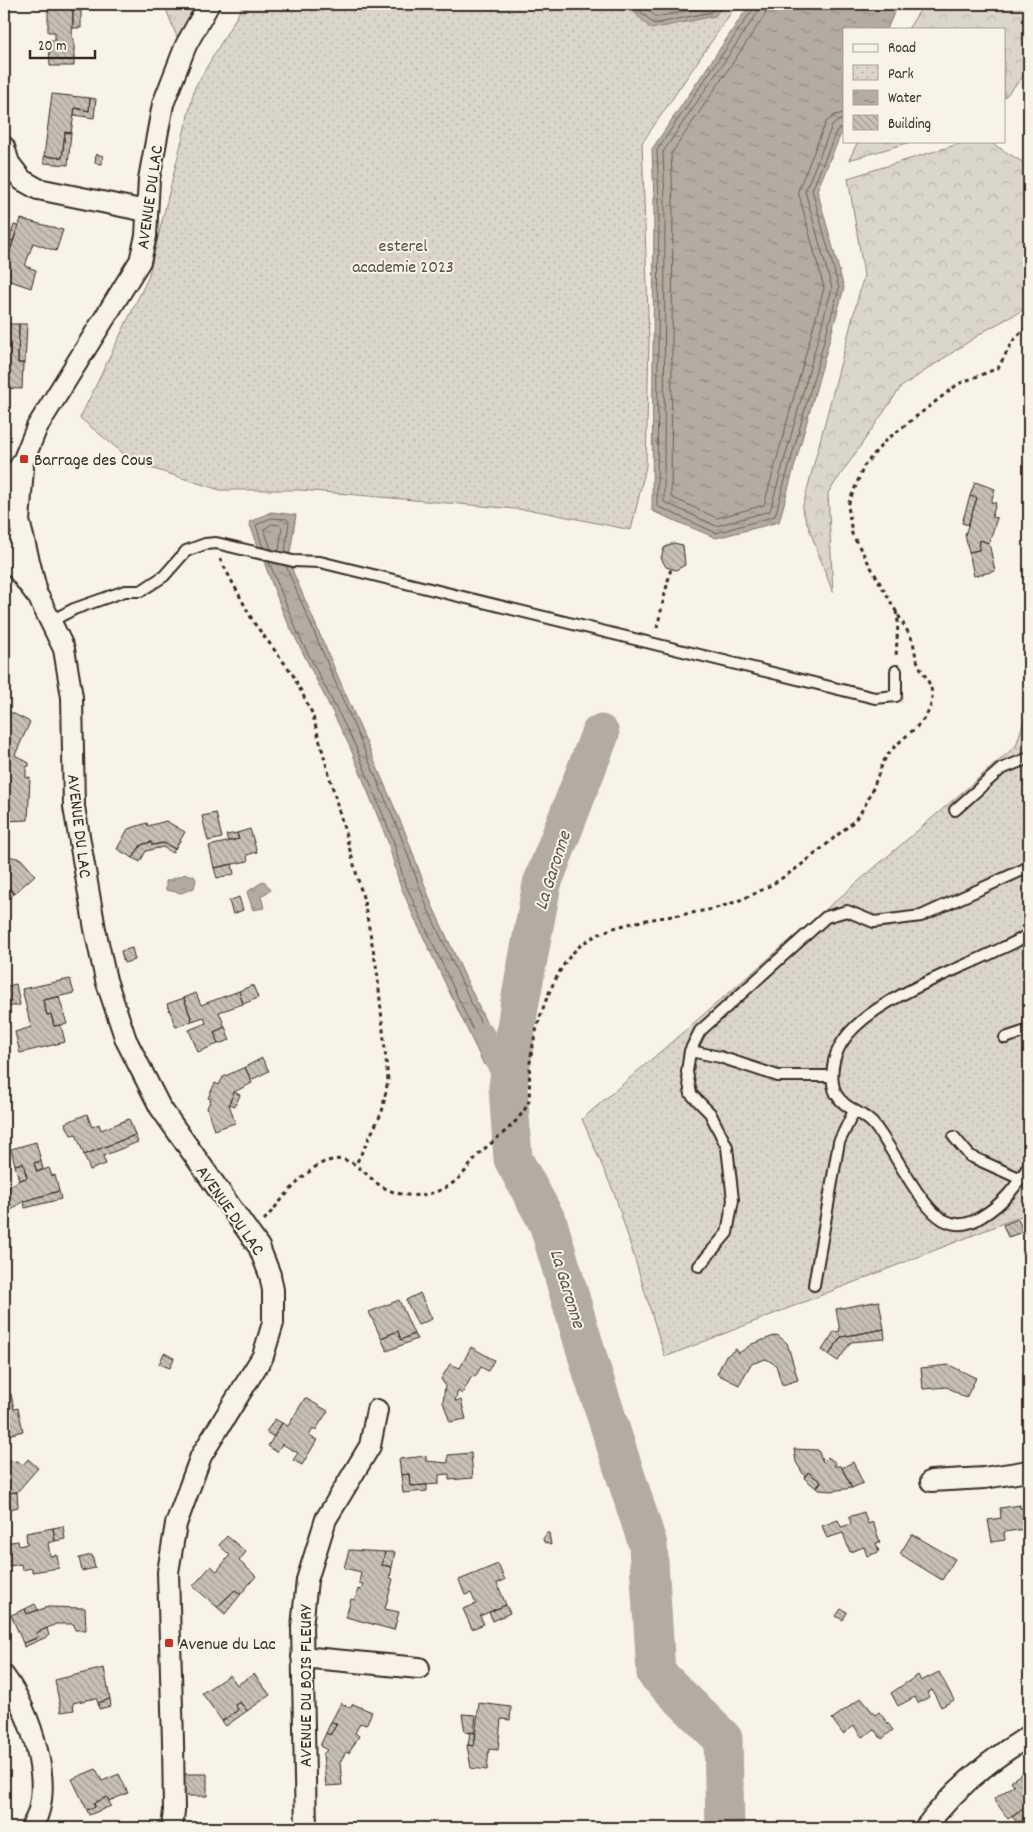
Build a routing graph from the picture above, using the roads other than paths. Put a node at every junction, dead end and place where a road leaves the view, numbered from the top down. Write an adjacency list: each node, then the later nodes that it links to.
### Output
1 (209, 4): 3 (street, AVENUE DU LAC)
2 (4, 147): 3 (street)
3 (146, 211): 4 (street, AVENUE DU LAC)
4 (24, 459): 5 (street, AVENUE DU LAC); 6 (street, AVENUE DU LAC)
5 (4, 494)
6 (9, 535): 7 (street, AVENUE DU LAC)
7 (51, 621): 8 (lane); 31 (street, AVENUE DU LAC)
8 (896, 671)
9 (1029, 758): 10 (lane)
10 (955, 810)
11 (1029, 867): 15 (lane)
12 (1029, 933): 16 (lane)
13 (1029, 1030): 14 (lane)
14 (1005, 1038)
15 (690, 1051): 16 (lane); 21 (lane)
16 (832, 1076): 17 (lane)
17 (854, 1111): 20 (lane); 22 (lane)
18 (954, 1137): 20 (lane)
19 (1029, 1165): 20 (lane)
20 (1021, 1179)
21 (699, 1266)
22 (814, 1285)
23 (378, 1410): 26 (street, AVENUE DU BOIS FLEURY)
24 (1029, 1471): 25 (street)
25 (931, 1481)
26 (302, 1657): 27 (street); 32 (street, AVENUE DU BOIS FLEURY)
27 (419, 1668)
28 (4, 1676): 30 (street)
29 (1029, 1736): 33 (street)
30 (30, 1828)
31 (172, 1828)
32 (306, 1828)
33 (925, 1828)

